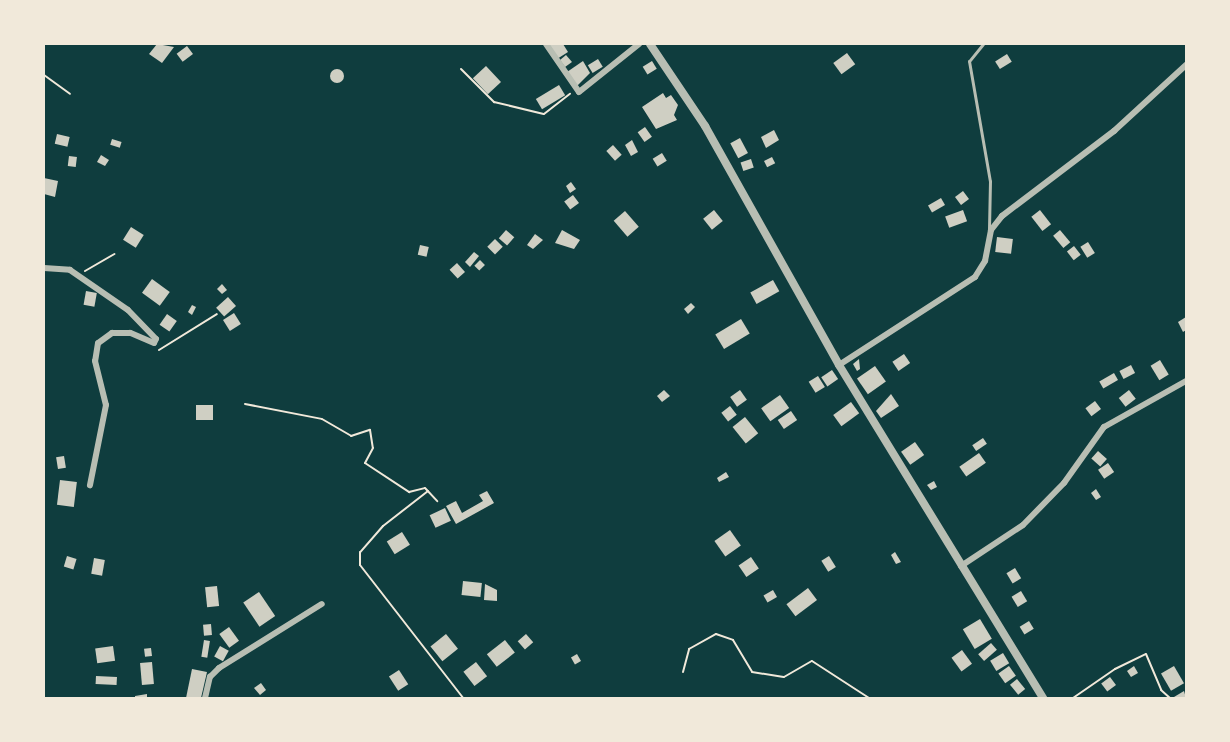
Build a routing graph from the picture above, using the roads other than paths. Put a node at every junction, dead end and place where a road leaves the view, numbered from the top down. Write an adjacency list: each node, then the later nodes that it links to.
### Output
1 (546, 44): 2 (street)
2 (639, 44)
3 (650, 44): 8 (street)
4 (983, 44): 6 (lane)
5 (1186, 65): 6 (street)
6 (989, 237): 8 (street)
7 (44, 268): 10 (street)
8 (839, 365): 11 (street)
9 (1186, 381): 11 (street)
10 (90, 485)
11 (961, 566): 14 (street)
12 (322, 604): 13 (street)
13 (205, 699)
14 (1043, 699)

